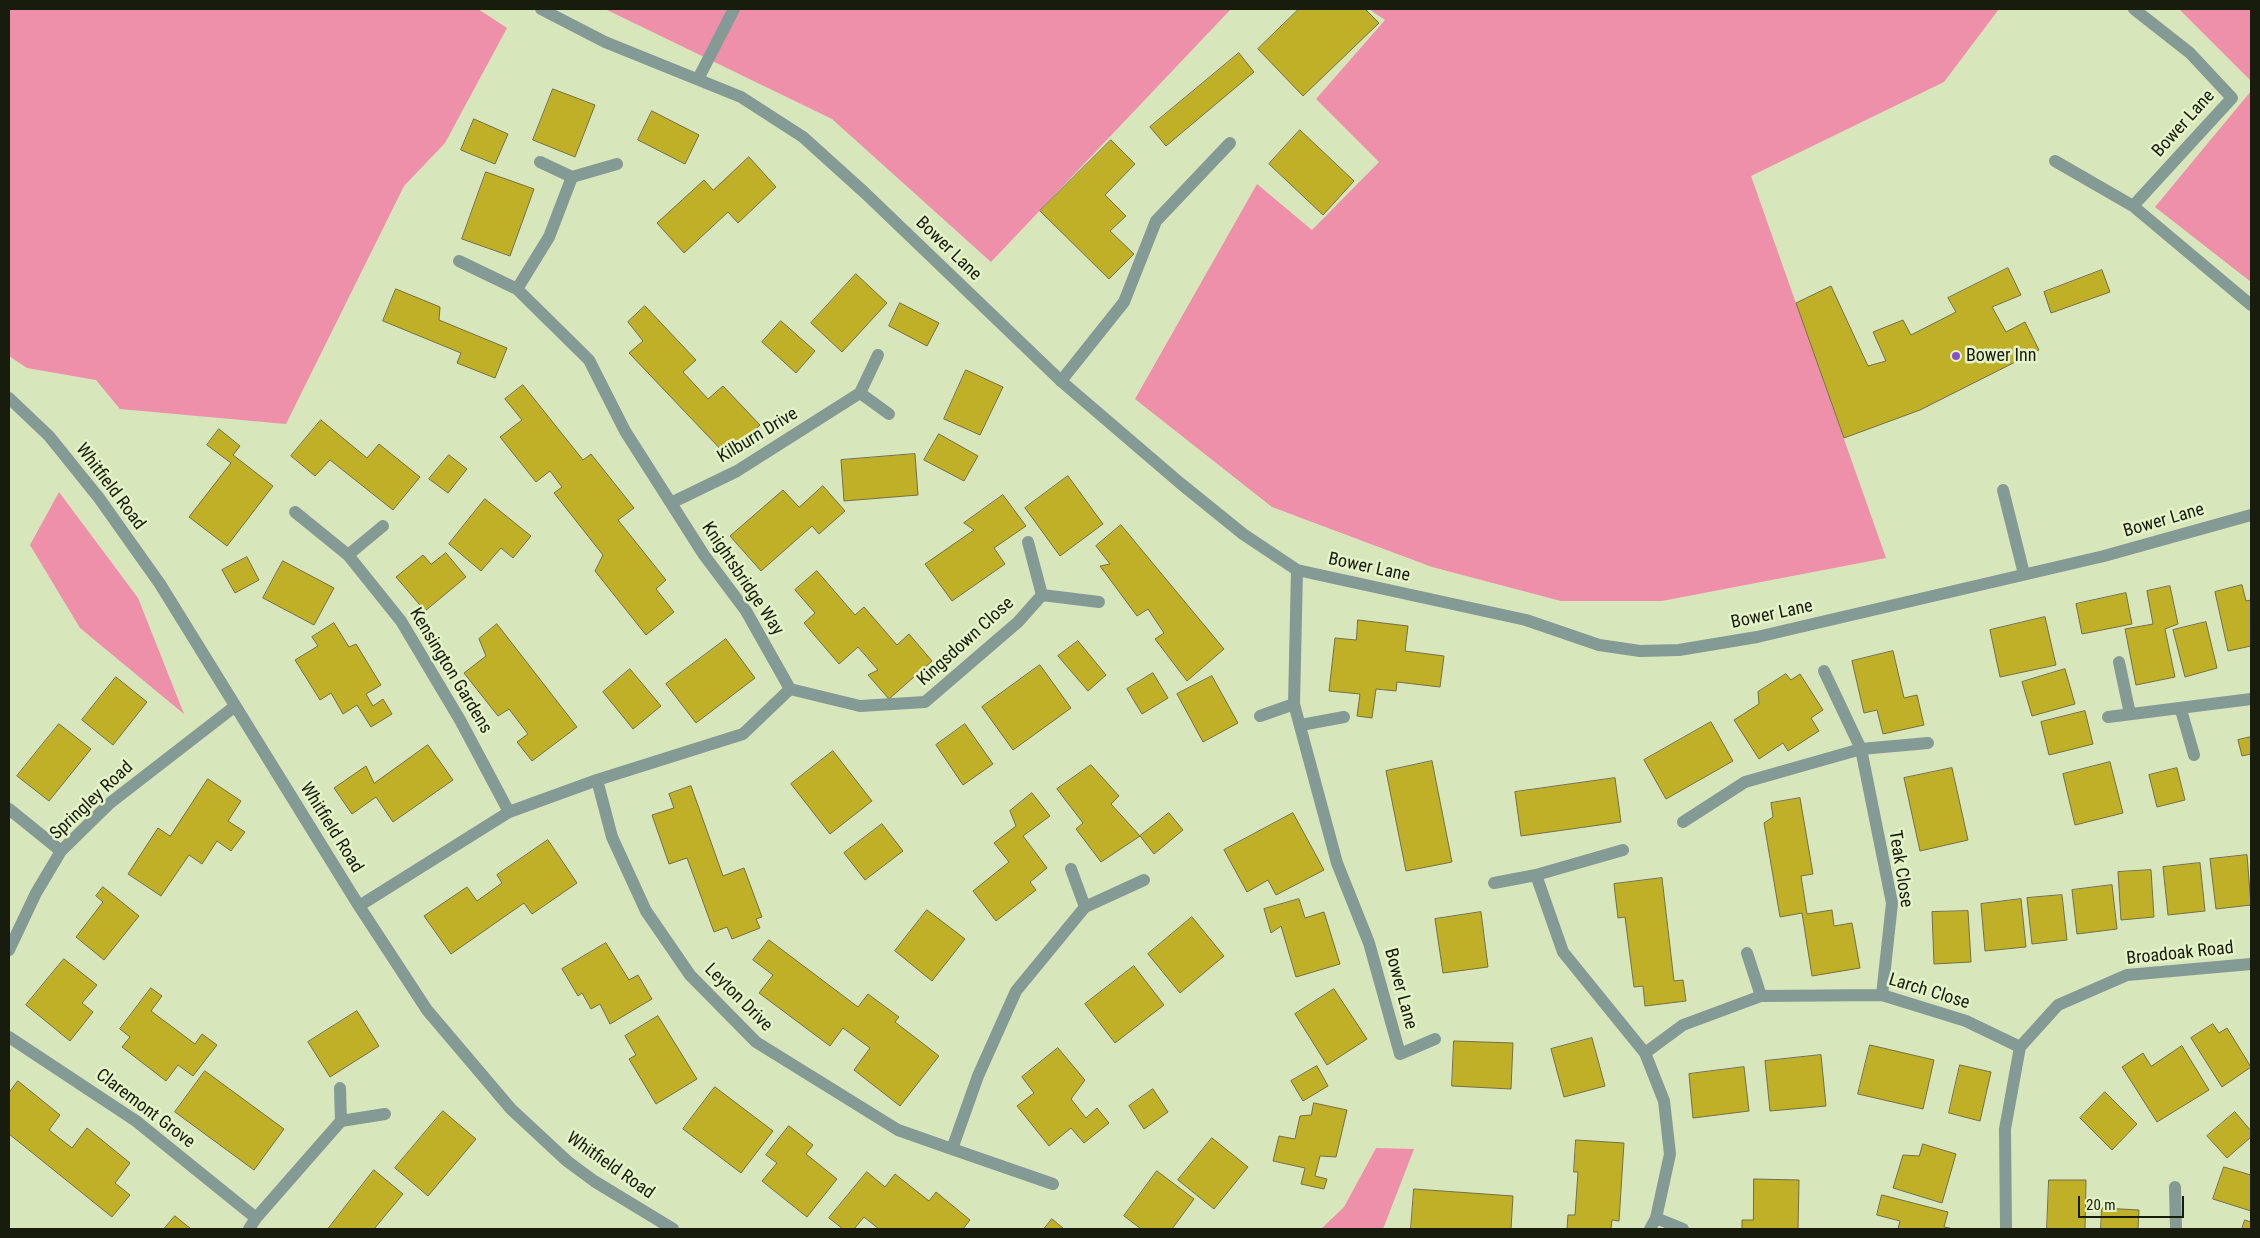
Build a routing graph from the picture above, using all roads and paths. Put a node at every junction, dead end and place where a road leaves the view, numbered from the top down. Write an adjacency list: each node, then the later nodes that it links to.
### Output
1 (541, 9): 4 (street, Bower Lane)
2 (734, 9): 4 (street)
3 (2134, 9): 10 (street, Bower Lane)
4 (698, 79): 15 (street, Bower Lane)
5 (1230, 143): 15 (street)
6 (2055, 161): 10 (street)
7 (540, 162): 9 (street)
8 (617, 164): 9 (street)
9 (572, 177): 12 (street)
10 (2133, 206): 13 (street)
11 (460, 261): 12 (street, Knightsbridge Way)
12 (517, 289): 20 (street, Knightsbridge Way)
13 (2251, 305)
14 (878, 355): 16 (street)
15 (1061, 381): 26 (street, Bower Lane)
16 (860, 393): 18 (street); 20 (street, Kilburn Drive)
17 (9, 398): 35 (street, Whitfield Road)
18 (889, 414)
19 (2003, 490): 27 (street)
20 (671, 503): 32 (street, Knightsbridge Way)
21 (295, 512): 25 (street, Kensington Gardens)
22 (2251, 515): 27 (street, Bower Lane)
23 (383, 526): 25 (street)
24 (1028, 542): 28 (street)
25 (348, 555): 47 (street, Kensington Gardens)
26 (1297, 570): 27 (street, Bower Lane); 34 (street, Bower Lane)
27 (2024, 574)
28 (1042, 595): 29 (street); 32 (street, Kingsdown Close)
29 (1099, 602)
30 (2119, 662): 37 (street)
31 (1824, 671): 43 (street, Teak Close)
32 (790, 689): 45 (street)
33 (2251, 699): 36 (street)
34 (1294, 704): 38 (street); 41 (street, Bower Lane)
35 (234, 707): 50 (street, Springley Road); 55 (street, Whitfield Road)
36 (2181, 710): 37 (street); 44 (street)
37 (2130, 714): 40 (street)
38 (1260, 716)
39 (1344, 717): 41 (street)
40 (2108, 718)
41 (1301, 725): 63 (street, Bower Lane)
42 (1928, 743): 43 (street)
43 (1861, 749): 48 (street); 60 (street, Teak Close)
44 (2194, 755)
45 (597, 780): 47 (street); 69 (street, Leyton Drive)
46 (9, 809): 50 (street)
47 (509, 812): 55 (street)
48 (1683, 822)
49 (1623, 850): 52 (street)
50 (61, 852): 57 (street, Springley Road)
51 (1071, 869): 56 (street)
52 (1536, 875): 54 (street); 65 (street)
53 (1144, 880): 56 (street)
54 (1494, 883)
55 (359, 906): 74 (street, Whitfield Road)
56 (1085, 908): 69 (street)
57 (9, 950)
58 (1747, 953): 61 (street)
59 (2251, 964): 64 (street, Broadoak Road)
60 (1882, 994): 61 (street, Larch Close); 64 (street, Larch Close)
61 (1762, 996): 65 (street, Larch Close)
62 (9, 1037): 72 (street, Claremont Grove)
63 (1435, 1040)
64 (2020, 1047): 76 (street)
65 (1645, 1053): 73 (street)
66 (340, 1088): 68 (street)
67 (385, 1114): 68 (street)
68 (342, 1121): 72 (street, Claremont Grove)
69 (952, 1149): 70 (street, Leyton Drive)
70 (1053, 1184)
71 (2175, 1187): 77 (street)
72 (252, 1224)
73 (1653, 1224): 75 (street)
74 (673, 1229)
75 (1683, 1229)
76 (2006, 1229)
77 (2176, 1229)

